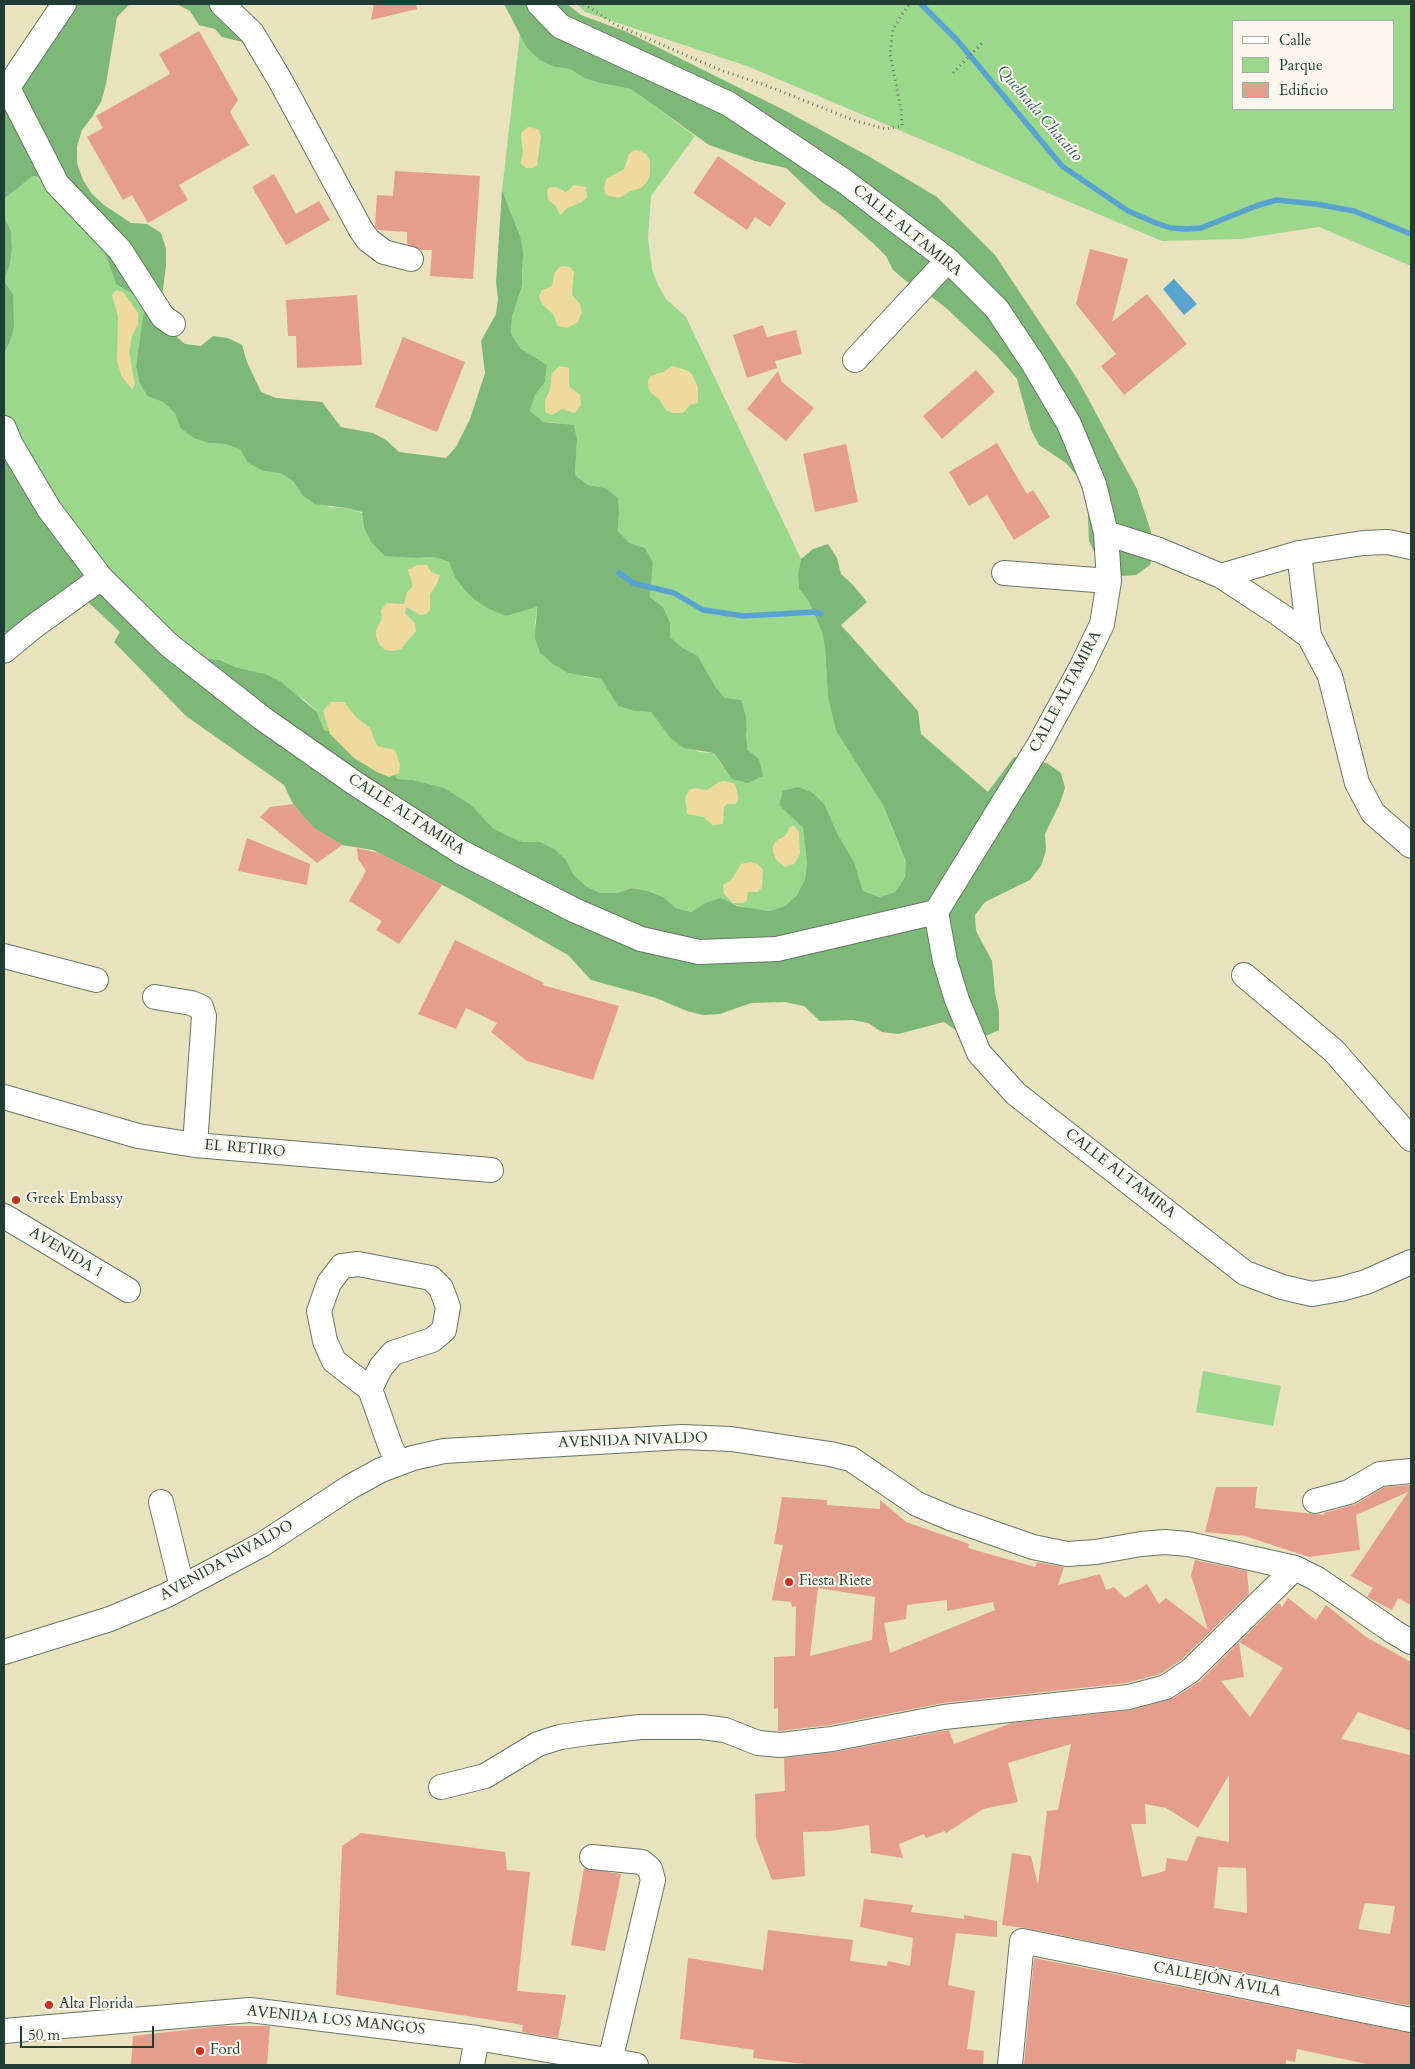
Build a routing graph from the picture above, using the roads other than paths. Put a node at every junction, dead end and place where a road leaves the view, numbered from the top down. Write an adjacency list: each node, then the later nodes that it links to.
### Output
1 (64, 4): 4 (street)
2 (222, 4): 5 (street)
3 (539, 4): 6 (street, CALLE ALTAMIRA)
4 (5, 89): 7 (street)
5 (411, 258)
6 (948, 260): 8 (street); 10 (street, CALLE ALTAMIRA)
7 (173, 324)
8 (855, 360)
9 (4, 428): 15 (street, CALLE ALTAMIRA)
10 (1106, 533): 14 (street); 16 (street, CALLE ALTAMIRA)
11 (1411, 547): 12 (street)
12 (1299, 553): 14 (street); 17 (street)
13 (1004, 573): 16 (street)
14 (1221, 576): 17 (street)
15 (101, 578): 18 (street); 20 (street, CALLE ALTAMIRA)
16 (1109, 581): 20 (street, CALLE ALTAMIRA)
17 (1309, 636): 19 (street)
18 (4, 651)
19 (1411, 846)
20 (936, 912): 30 (street, CALLE ALTAMIRA)
21 (4, 956): 23 (street)
22 (1244, 975): 26 (street)
23 (96, 980)
24 (155, 997): 27 (street)
25 (4, 1097): 27 (street, EL RETIRO)
26 (1411, 1139)
27 (195, 1144): 28 (street, EL RETIRO)
28 (491, 1170)
29 (4, 1216): 31 (street, AVENIDA 1)
30 (1411, 1262)
31 (128, 1290)
32 (370, 1390): 32 (street); 33 (street)
33 (399, 1463): 37 (street, AVENIDA NIVALDO); 38 (street, AVENIDA NIVALDO)
34 (1411, 1471): 35 (street)
35 (1315, 1501)
36 (161, 1502): 38 (street)
37 (1295, 1568): 39 (street, AVENIDA NIVALDO); 41 (street)
38 (182, 1587): 40 (street, AVENIDA NIVALDO)
39 (1411, 1642)
40 (4, 1652)
41 (441, 1787)
42 (592, 1857): 46 (street)
43 (1411, 2020): 49 (street, CALLEJÓN ÁVILA)
44 (4, 2031): 45 (street, AVENIDA LOS MANGOS)
45 (477, 2038): 46 (street, AVENIDA LOS MANGOS); 47 (street)
46 (610, 2061): 48 (street, AVENIDA LOS MANGOS)
47 (472, 2065)
48 (636, 2065)
49 (1010, 2065)

